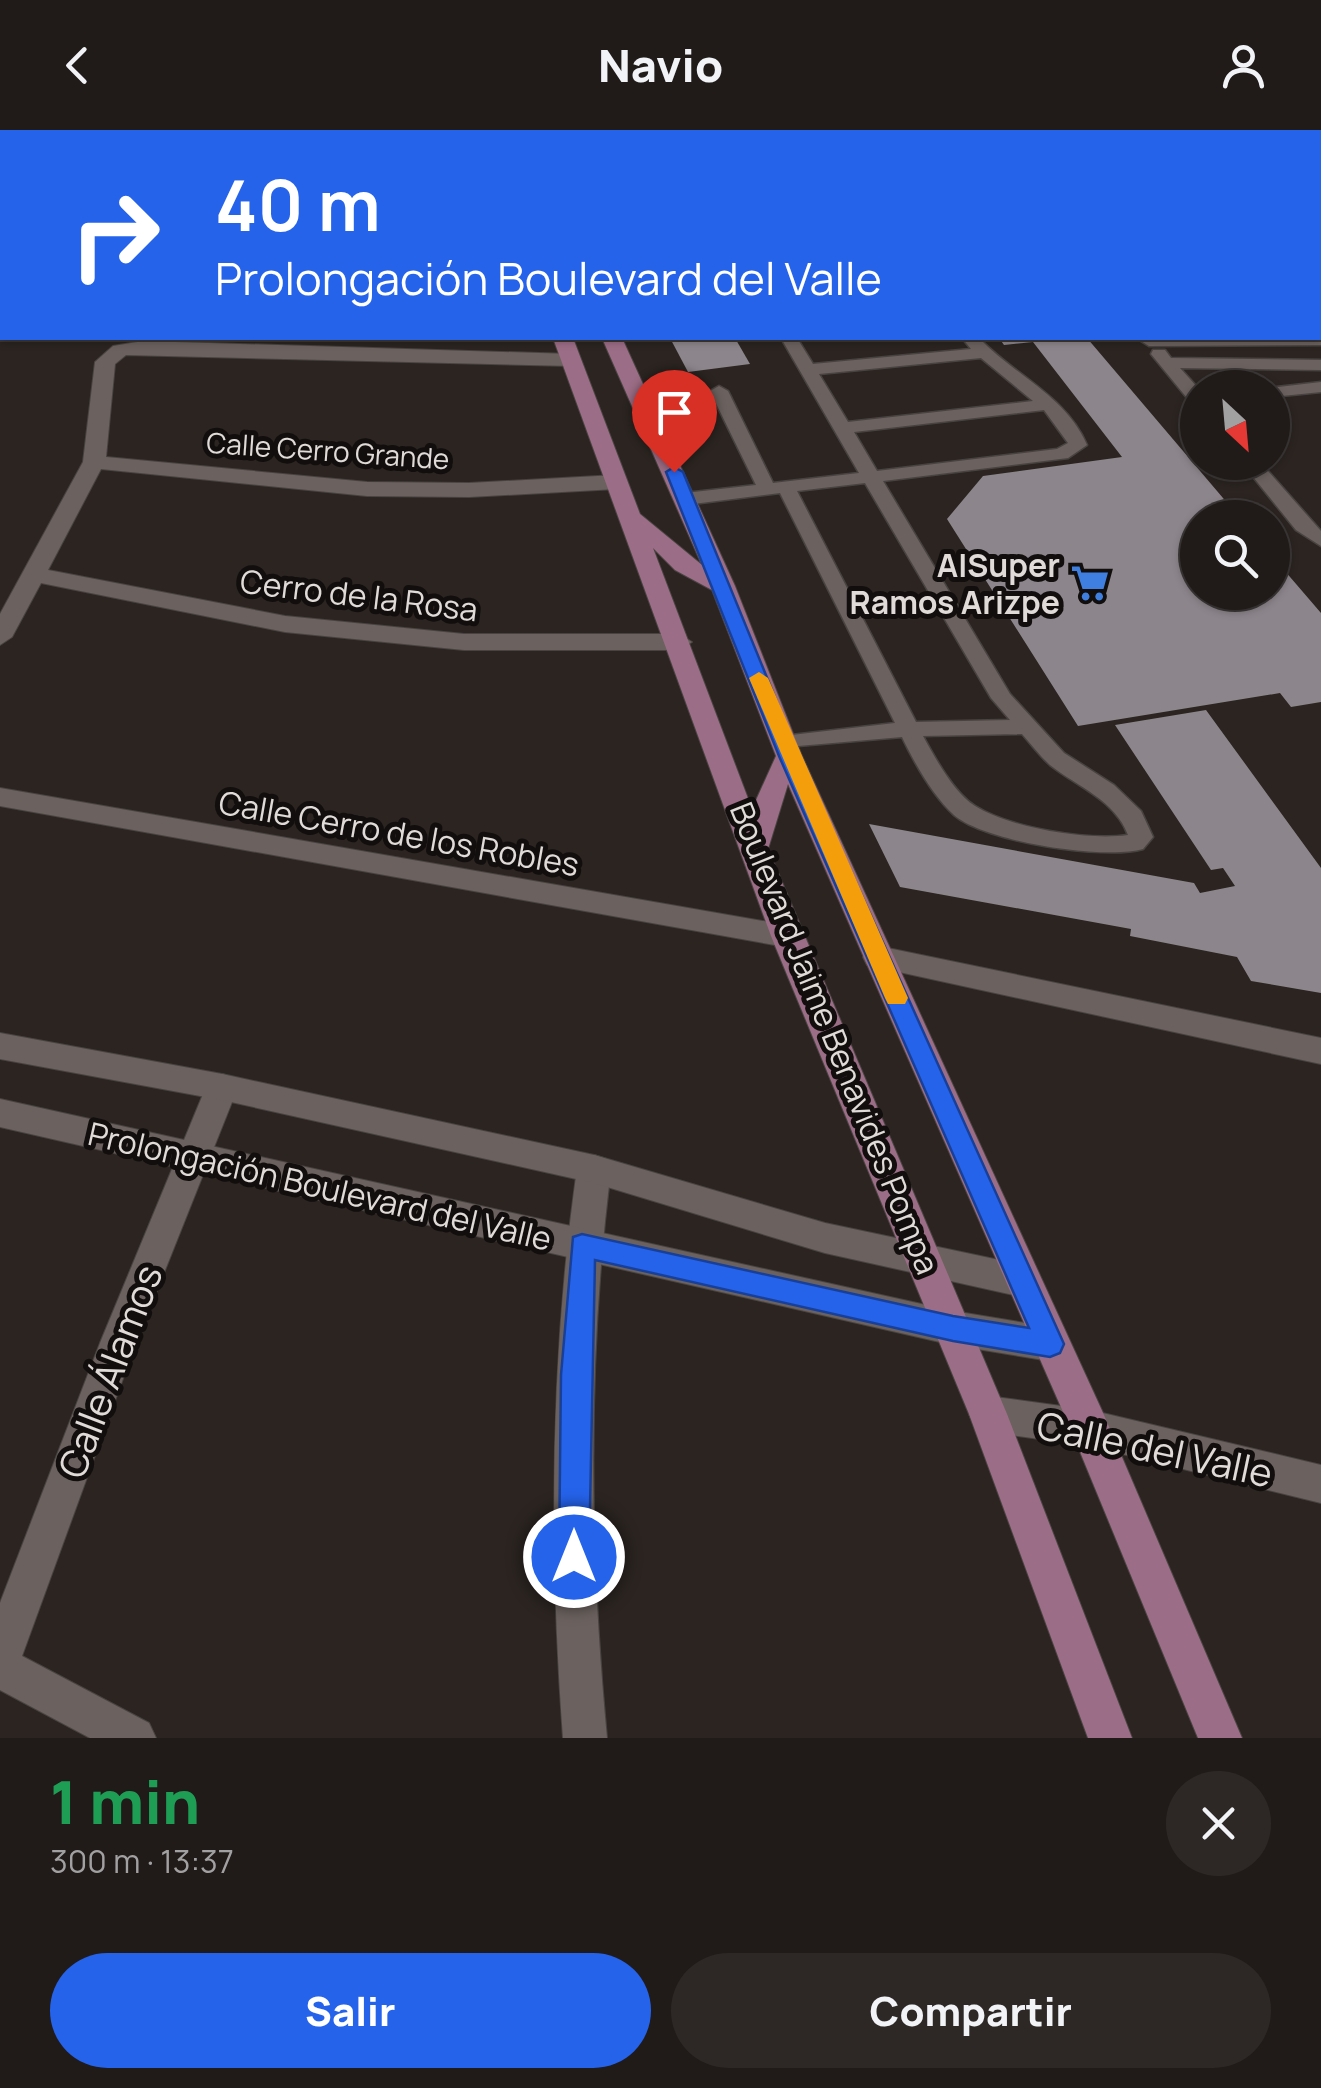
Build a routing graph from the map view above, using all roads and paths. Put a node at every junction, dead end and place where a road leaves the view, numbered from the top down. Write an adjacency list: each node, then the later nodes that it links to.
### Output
1 (613, 340): 20 (main road, Boulevard Jaime Benavides Pompa)
2 (790, 340): 8 (lane)
3 (1148, 340): 6 (lane)
4 (976, 345): 8 (lane); 13 (lane)
5 (567, 349): 15 (street); 19 (main road, Boulevard Jaime Benavides Pompa)
6 (1166, 363): 7 (lane); 9 (lane)
7 (1321, 365)
8 (808, 370): 14 (lane)
9 (1180, 379)
10 (1321, 387): 12 (lane)
11 (719, 390): 18 (lane)
12 (1290, 390)
13 (1048, 404): 14 (lane); 16 (lane)
14 (843, 428): 16 (lane)
15 (94, 462): 19 (street, Calle Cerro Grande); 22 (street)
16 (874, 478): 18 (lane); 26 (lane)
17 (1265, 480): 21 (lane)
18 (776, 488): 20 (lane); 27 (lane)
19 (622, 495): 23 (main road); 25 (main road, Boulevard Jaime Benavides Pompa)
20 (685, 498): 23 (main road, Boulevard Jaime Benavides Pompa)
21 (1321, 540)
22 (34, 574): 24 (street); 25 (street, Cerro de la Rosa)
23 (723, 586): 28 (main road, Boulevard Jaime Benavides Pompa)
24 (0, 637)
25 (679, 642): 30 (main road, Boulevard Jaime Benavides Pompa)
26 (1025, 728): 27 (lane); 27 (lane)
27 (909, 729): 28 (lane)
28 (786, 750): 30 (main road); 32 (main road, Boulevard Jaime Benavides Pompa)
29 (0, 797): 31 (street, Calle Cerro de los Robles)
30 (754, 848): 31 (main road, Boulevard Jaime Benavides Pompa)
31 (786, 936): 40 (main road, Boulevard Jaime Benavides Pompa)
32 (878, 956): 34 (street); 41 (main road, Boulevard Jaime Benavides Pompa)
33 (0, 1046): 35 (street)
34 (1321, 1051)
35 (222, 1086): 37 (street, Calle Álamos); 38 (street)
36 (0, 1113): 37 (street, Prolongación Boulevard del Valle)
37 (194, 1157): 39 (street, Prolongación Boulevard del Valle); 47 (street, Calle Álamos)
38 (594, 1169): 39 (street); 40 (street)
39 (582, 1245): 42 (street, Prolongación Boulevard del Valle); 50 (street)
40 (926, 1263): 41 (street); 42 (main road, Boulevard Jaime Benavides Pompa)
41 (1024, 1281): 43 (main road, Boulevard Jaime Benavides Pompa)
42 (953, 1328): 43 (street, Prolongación Boulevard del Valle); 44 (main road, Boulevard Jaime Benavides Pompa)
43 (1050, 1344): 45 (main road, Boulevard Jaime Benavides Pompa)
44 (988, 1414): 45 (street, Calle del Valle); 51 (main road, Boulevard Jaime Benavides Pompa)
45 (1090, 1428): 46 (street, Calle del Valle); 52 (main road, Boulevard Jaime Benavides Pompa)
46 (1321, 1484)
47 (0, 1658)
48 (0, 1667): 49 (street)
49 (134, 1738)
50 (585, 1738)
51 (1110, 1738)
52 (1220, 1738)

